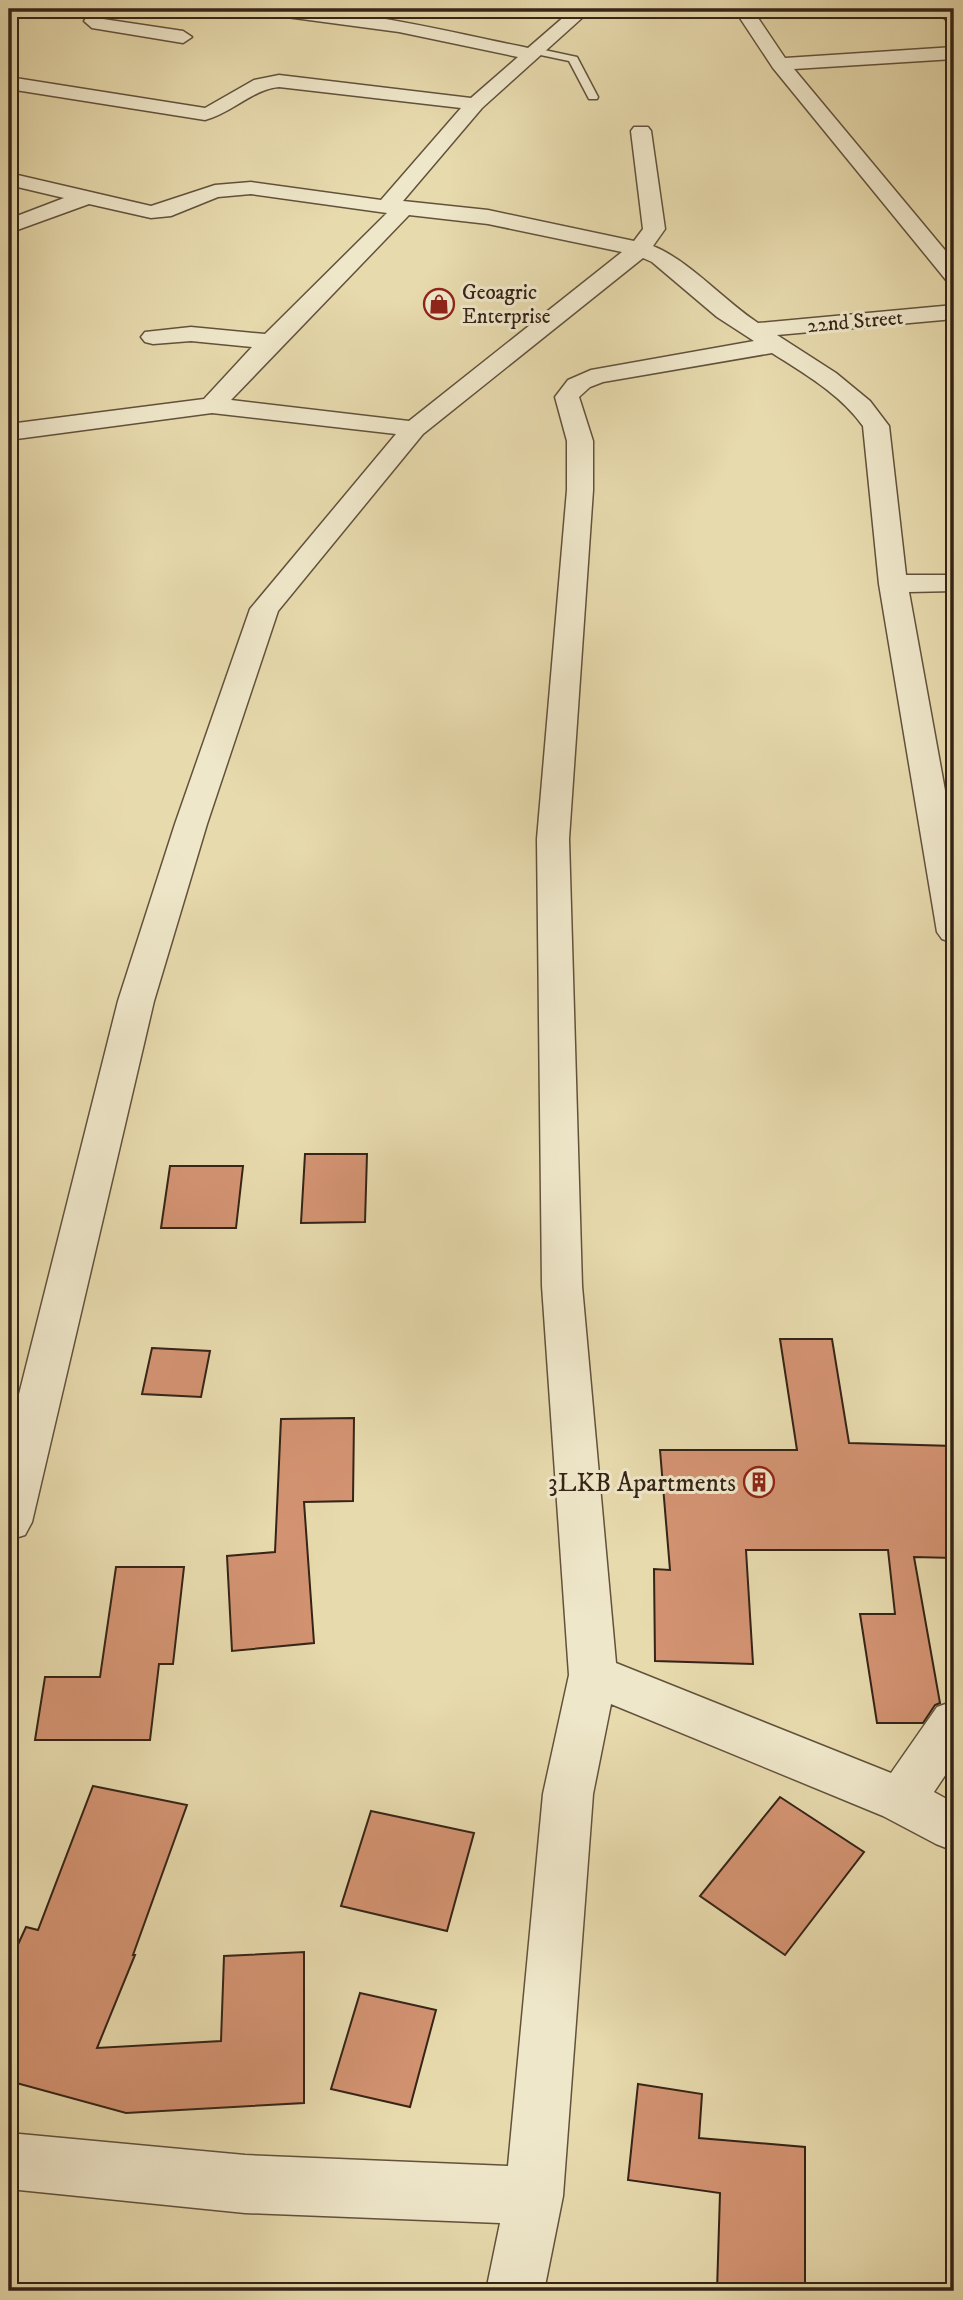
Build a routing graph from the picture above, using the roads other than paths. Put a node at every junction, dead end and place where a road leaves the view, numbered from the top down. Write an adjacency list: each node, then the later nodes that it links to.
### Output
1 (104, 9): 5 (street)
2 (264, 9): 6 (street)
3 (583, 9): 6 (street)
4 (743, 9): 8 (street)
5 (183, 37)
6 (534, 52): 10 (lane); 11 (street)
7 (954, 53): 8 (street)
8 (780, 64): 18 (street)
9 (9, 83): 11 (street)
10 (593, 97)
11 (475, 104): 15 (street)
12 (641, 131): 17 (street)
13 (9, 179): 14 (street)
14 (85, 198): 15 (street); 16 (street)
15 (396, 206): 17 (street); 22 (street)
16 (9, 226)
17 (640, 249): 21 (street); 24 (street)
18 (954, 275)
19 (954, 312): 21 (street, 22nd Street)
20 (153, 337): 22 (street)
21 (765, 337): 28 (street); 32 (street, 22nd Street)
22 (270, 342): 23 (street)
23 (212, 405): 24 (street); 25 (street)
24 (414, 429): 31 (street)
25 (17, 430): 26 (street)
26 (9, 458)
27 (954, 583): 28 (street)
28 (893, 584): 29 (street)
29 (940, 773): 30 (street)
30 (954, 932)
31 (9, 1522)
32 (593, 1675): 34 (street); 37 (street)
33 (954, 1722): 34 (street)
34 (901, 1800): 35 (street)
35 (954, 1828)
36 (9, 2161): 37 (street)
37 (534, 2196): 38 (street)
38 (515, 2291)

